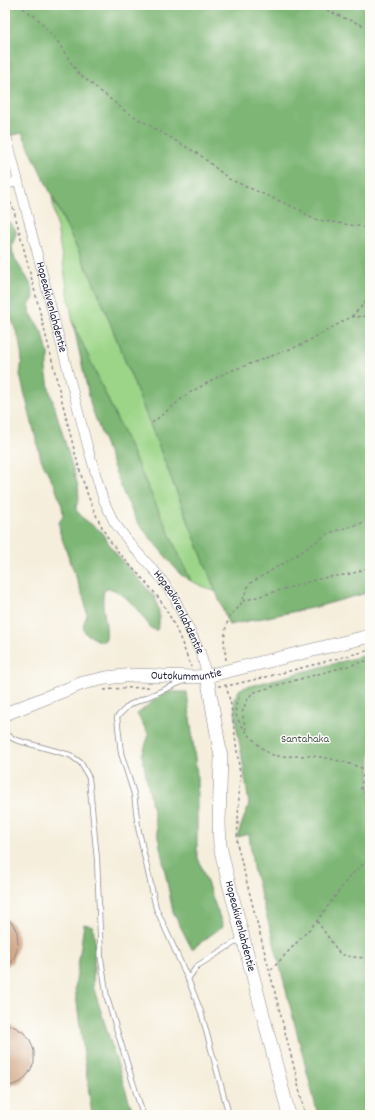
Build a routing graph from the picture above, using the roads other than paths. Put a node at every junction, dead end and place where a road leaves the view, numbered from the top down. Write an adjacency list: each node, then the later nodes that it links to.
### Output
1 (5, 130): 2 (street, Hopeakivenlahdentie)
2 (18, 182): 3 (street); 5 (street, Hopeakivenlahdentie)
3 (5, 184)
4 (370, 636): 5 (street, Outokummuntie)
5 (204, 680): 6 (street, Outokummuntie); 8 (street, Hopeakivenlahdentie); 9 (lane)
6 (5, 714)
7 (5, 734): 10 (lane)
8 (243, 937): 9 (lane); 12 (street, Hopeakivenlahdentie)
9 (188, 979): 11 (lane)
10 (143, 1115)
11 (229, 1115)
12 (289, 1115)

